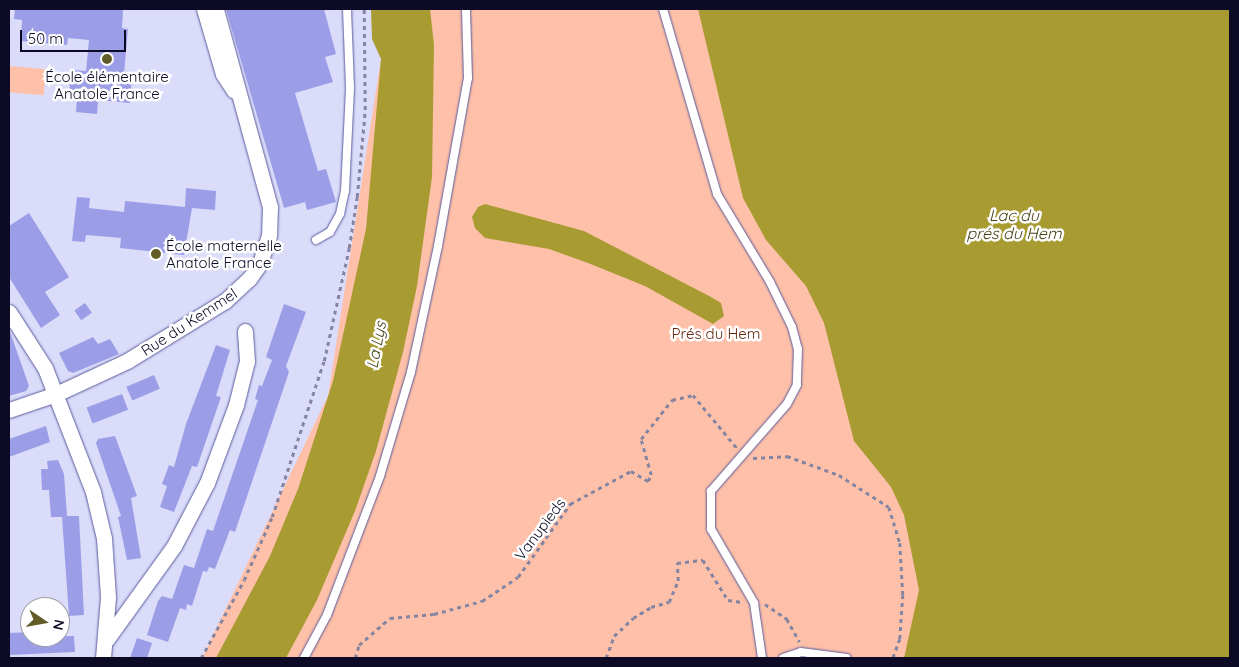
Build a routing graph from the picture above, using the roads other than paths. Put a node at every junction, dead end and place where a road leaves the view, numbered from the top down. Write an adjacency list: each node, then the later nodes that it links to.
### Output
1 (204, 9): 6 (street, Rue du Kemmel)
2 (216, 9): 6 (street, Rue du Kemmel)
3 (347, 9): 7 (lane)
4 (466, 9): 14 (lane)
5 (663, 9): 15 (lane)
6 (240, 101): 10 (street, Rue du Kemmel)
7 (316, 240)
8 (9, 312): 10 (street)
9 (245, 331): 12 (street)
10 (56, 394): 11 (street, Rue du Kemmel); 12 (street)
11 (9, 410)
12 (106, 640): 13 (street)
13 (103, 658)
14 (304, 658)
15 (762, 658)
16 (783, 658): 17 (lane)
17 (847, 658)

